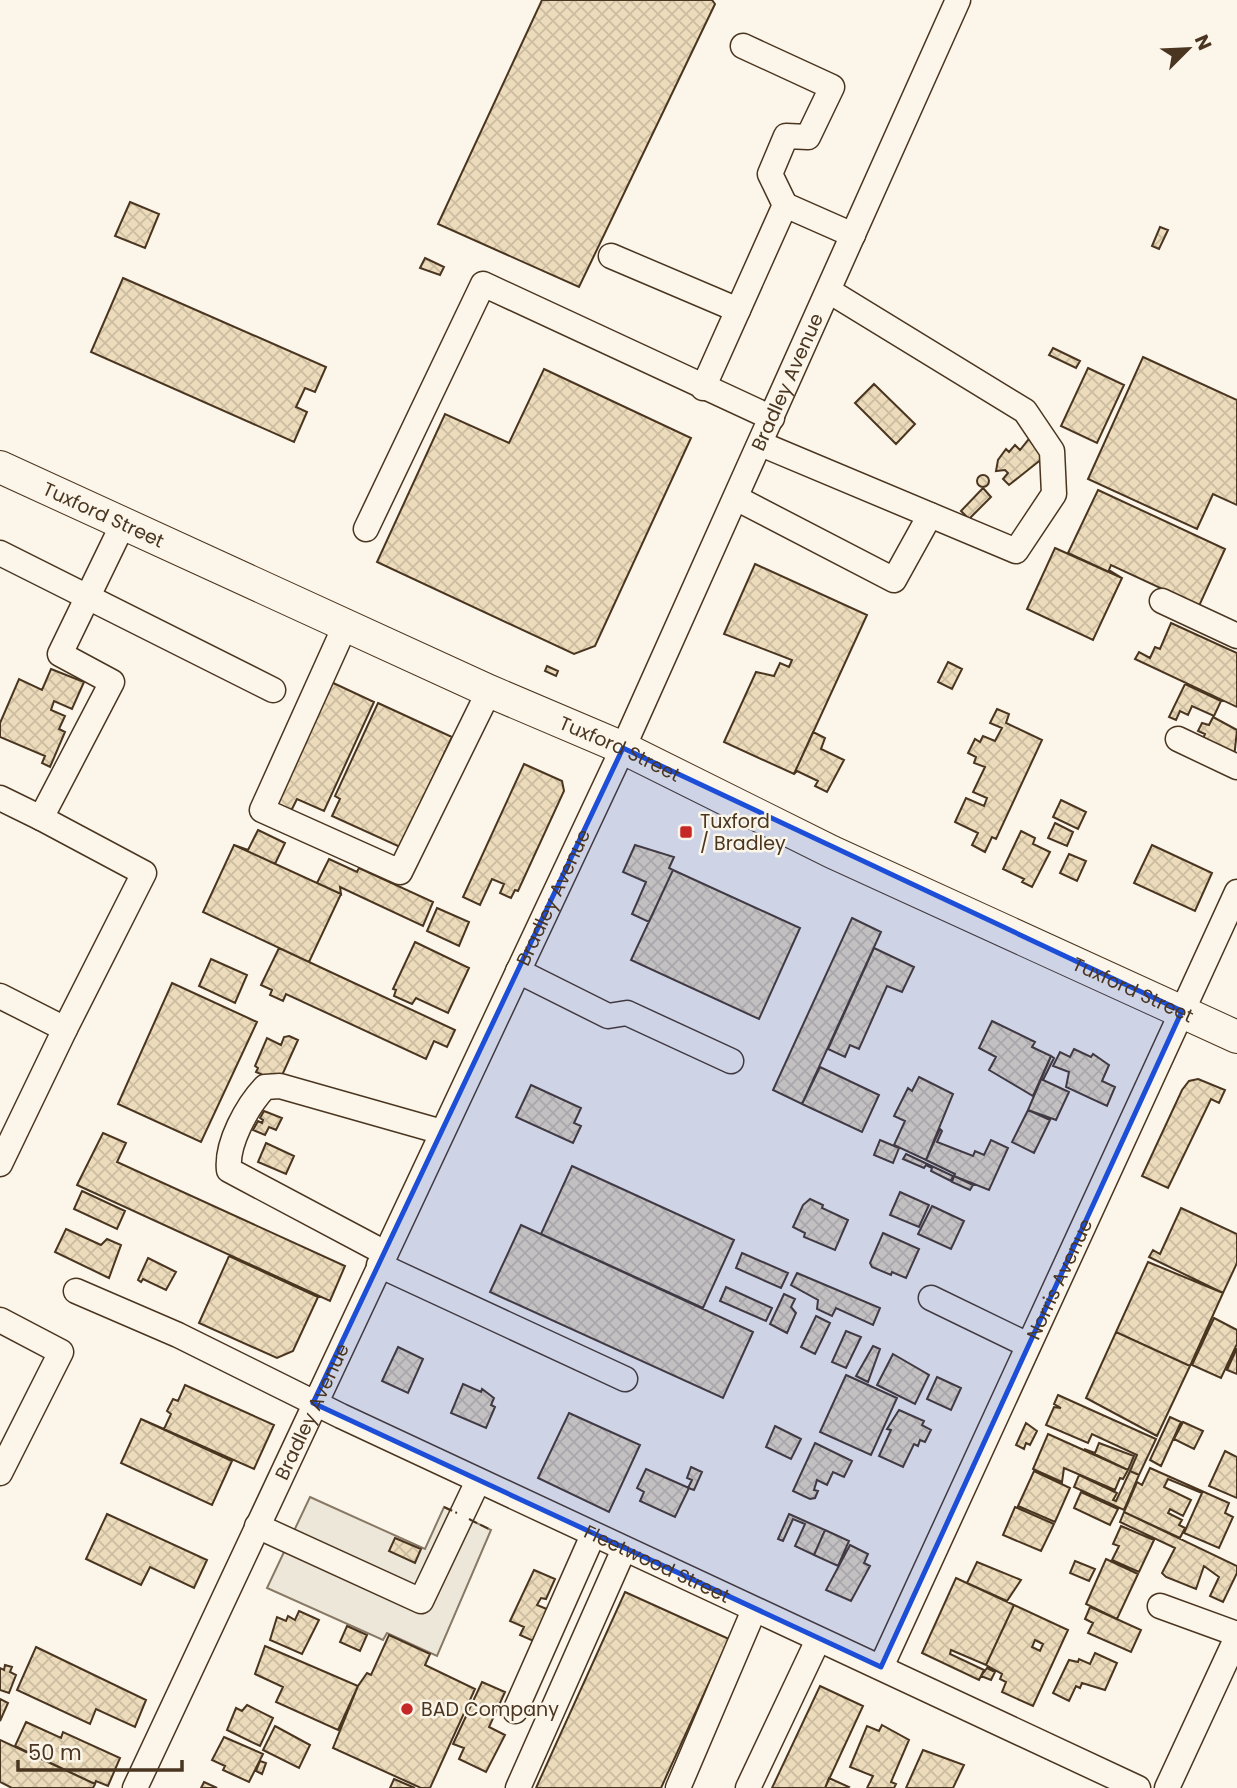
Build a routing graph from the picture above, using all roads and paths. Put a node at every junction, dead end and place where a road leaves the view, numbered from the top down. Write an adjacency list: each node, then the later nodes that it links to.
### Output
1 (958, 0): 4 (street, Bradley Avenue)
2 (743, 46): 3 (street)
3 (785, 205): 4 (street); 7 (street)
4 (853, 235): 6 (street, Bradley Avenue)
5 (611, 256): 7 (street)
6 (828, 291): 9 (street, Bradley Avenue); 13 (street)
7 (738, 310): 8 (street)
8 (703, 388): 9 (street); 15 (street)
9 (772, 418): 10 (street, Bradley Avenue)
10 (761, 444): 12 (street, Bradley Avenue); 13 (street)
11 (0, 467): 14 (main road, Tuxford Street)
12 (736, 498): 13 (street); 24 (street, Bradley Avenue)
13 (930, 515)
14 (122, 524): 17 (street); 19 (main road, Tuxford Street)
15 (366, 530)
16 (0, 553): 17 (street)
17 (89, 595): 21 (street); 27 (street)
18 (1162, 601): 20 (street)
19 (345, 626): 22 (main road, Tuxford Street); 22 (street)
20 (1237, 636)
21 (273, 690)
22 (489, 691): 24 (main road, Tuxford Street)
23 (1178, 739): 25 (street)
24 (623, 748): 29 (street, Bradley Avenue); 31 (main road, Tuxford Street)
25 (1237, 767)
26 (0, 797): 27 (street)
27 (41, 818): 32 (street)
28 (1237, 892): 31 (street, Norris Avenue)
29 (518, 971): 34 (street); 35 (street, Bradley Avenue)
30 (0, 996): 32 (street)
31 (1182, 1011): 33 (main road, Tuxford Street); 41 (street, Norris Avenue)
32 (65, 1029): 36 (street)
33 (1237, 1037)
34 (731, 1061)
35 (442, 1132): 37 (street, Bradley Avenue); 37 (street)
36 (0, 1164)
37 (382, 1259): 42 (street); 43 (street, Bradley Avenue)
38 (76, 1291): 43 (street, Fleetwood Street)
39 (931, 1298): 41 (street)
40 (0, 1320): 44 (street)
41 (1028, 1345): 53 (street, Norris Avenue)
42 (625, 1379)
43 (313, 1403): 45 (street, Fleetwood Street); 46 (street, Bradley Avenue)
44 (0, 1473)
45 (478, 1481): 46 (street); 47 (street, Fleetwood Street)
46 (257, 1526): 55 (street, Bradley Avenue)
47 (593, 1535): 48 (street, Fleetwood Street); 54 (street)
48 (624, 1549): 50 (street, Fleetwood Street); 56 (street)
49 (1160, 1606): 51 (street)
50 (754, 1610): 52 (street, Fleetwood Street); 57 (street)
51 (1237, 1635): 60 (street)
52 (818, 1640): 53 (street, Fleetwood Street); 58 (street)
53 (881, 1667): 59 (street, Fleetwood Street)
54 (515, 1711)
55 (135, 1788)
56 (518, 1788)
57 (678, 1788)
58 (748, 1788)
59 (1138, 1788)
60 (1167, 1788)

